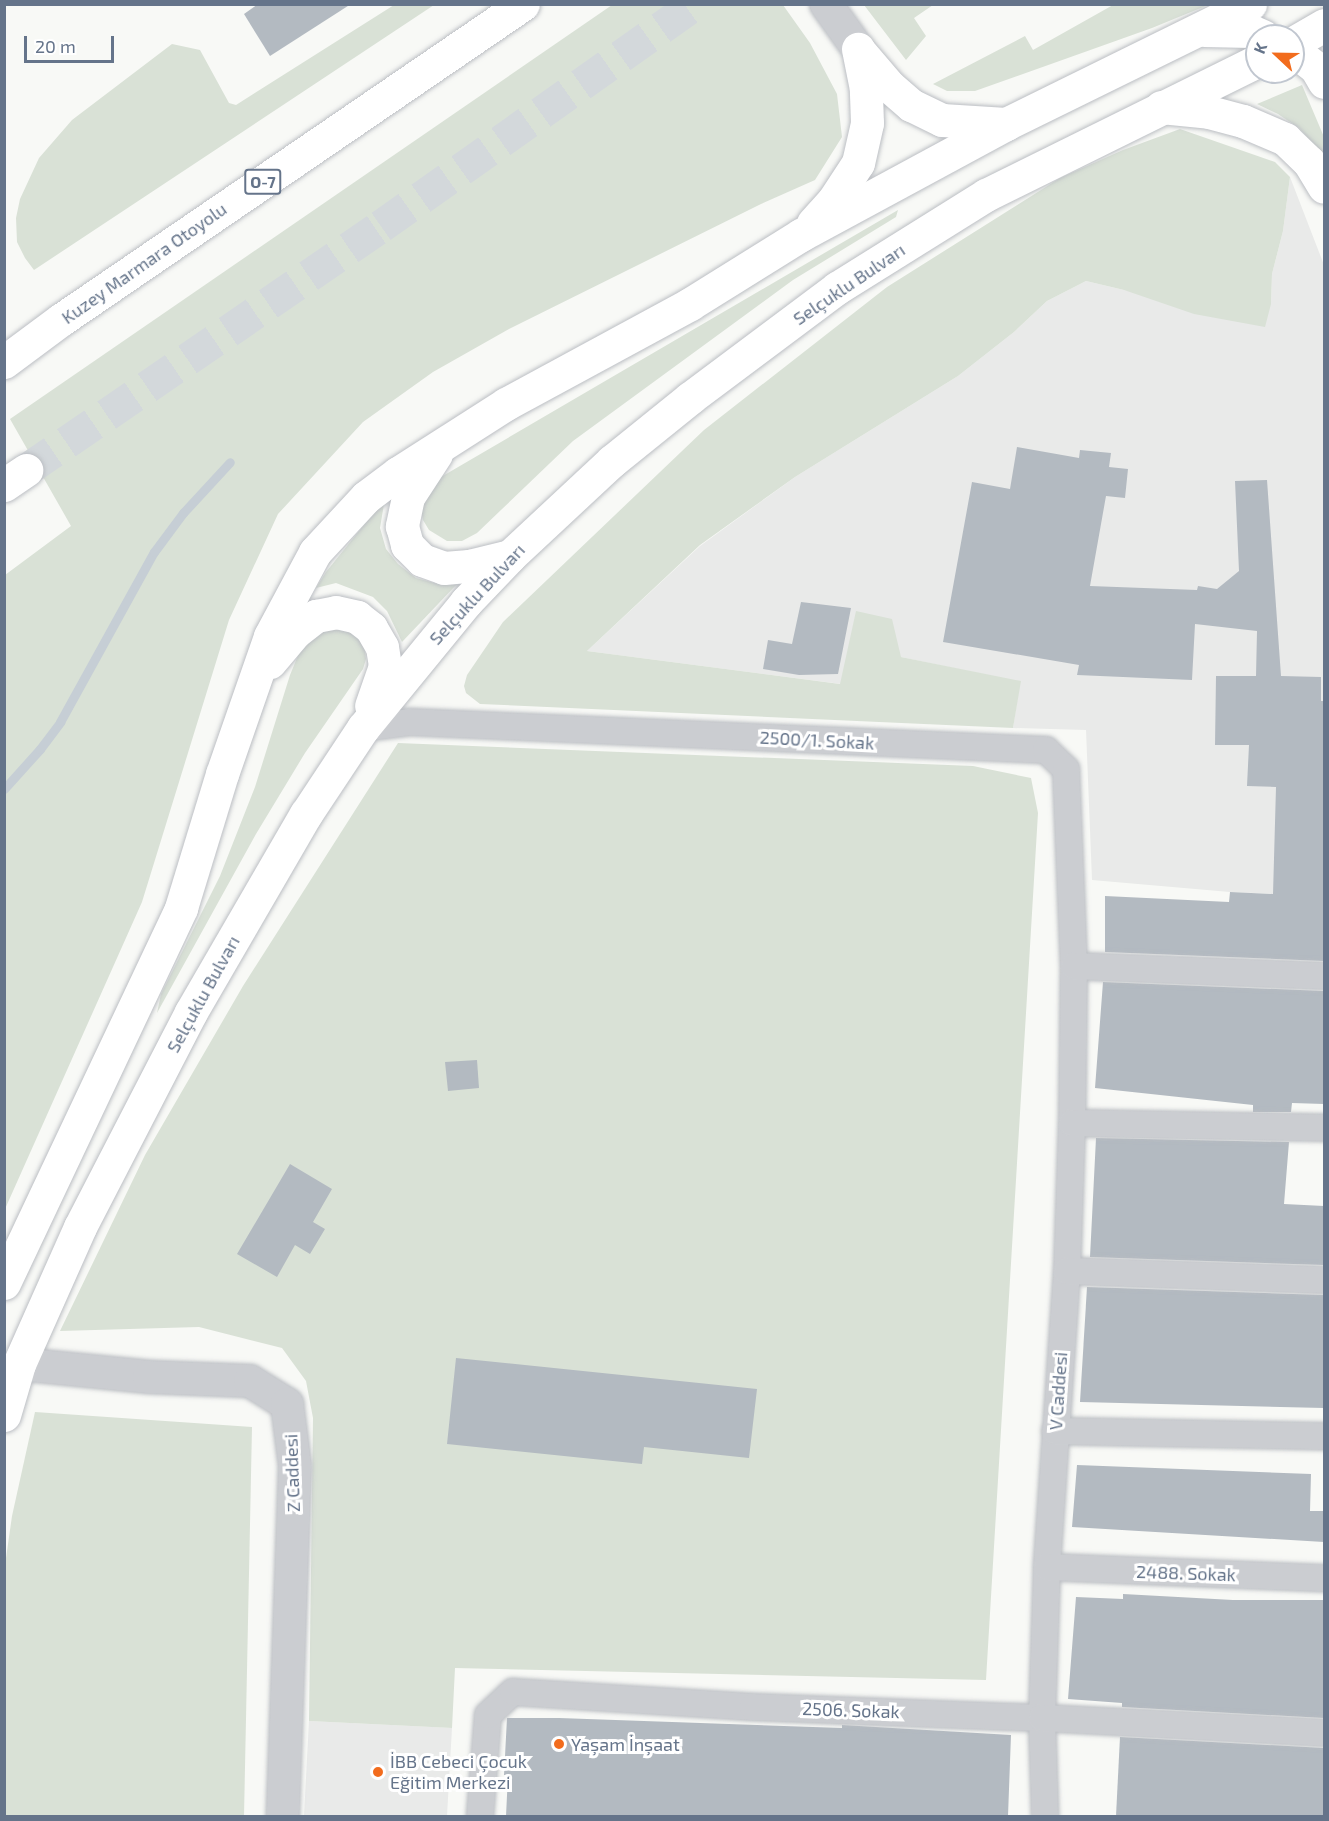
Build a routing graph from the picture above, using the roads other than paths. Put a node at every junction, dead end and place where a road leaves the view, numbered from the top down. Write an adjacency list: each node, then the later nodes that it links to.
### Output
1 (523, 4): 16 (main road, Kuzey Marmara Otoyolu / O-7)
2 (826, 4): 8 (street)
3 (1251, 4): 5 (main road)
4 (1324, 25): 7 (main road)
5 (1200, 30): 6 (main road); 13 (main road)
6 (1245, 31)
7 (1305, 36)
8 (858, 49): 13 (main road); 15 (main road)
9 (1305, 59): 11 (main road)
10 (1245, 67): 12 (main road, Selçuklu Bulvarı)
11 (1324, 82)
12 (1159, 107): 14 (main road); 18 (main road, Selçuklu Bulvarı)
13 (1006, 124): 15 (main road)
14 (1324, 187)
15 (801, 235): 17 (main road)
16 (4, 362)
17 (444, 442): 18 (main road); 19 (main road)
18 (510, 556): 20 (main road, Selçuklu Bulvarı)
19 (254, 681): 20 (main road); 27 (main road)
20 (363, 728): 21 (street, 2500/1. Sokak); 28 (main road, Selçuklu Bulvarı)
21 (1074, 966): 22 (street); 23 (street, V Caddesi)
22 (1324, 976)
23 (1072, 1123): 24 (street); 25 (street, V Caddesi)
24 (1324, 1128)
25 (1067, 1271): 26 (street); 30 (street, V Caddesi)
26 (1324, 1280)
27 (4, 1283)
28 (19, 1364): 29 (main road, Selçuklu Bulvarı); 36 (street, Z Caddesi)
29 (4, 1415)
30 (1055, 1431): 31 (street); 32 (street, V Caddesi)
31 (1324, 1437)
32 (1047, 1567): 33 (street, 2488. Sokak); 34 (street, V Caddesi)
33 (1324, 1578)
34 (1042, 1718): 35 (street, 2506. Sokak); 37 (street, 2506. Sokak); 38 (street, V Caddesi)
35 (1324, 1733)
36 (283, 1816)
37 (480, 1816)
38 (1045, 1816)

